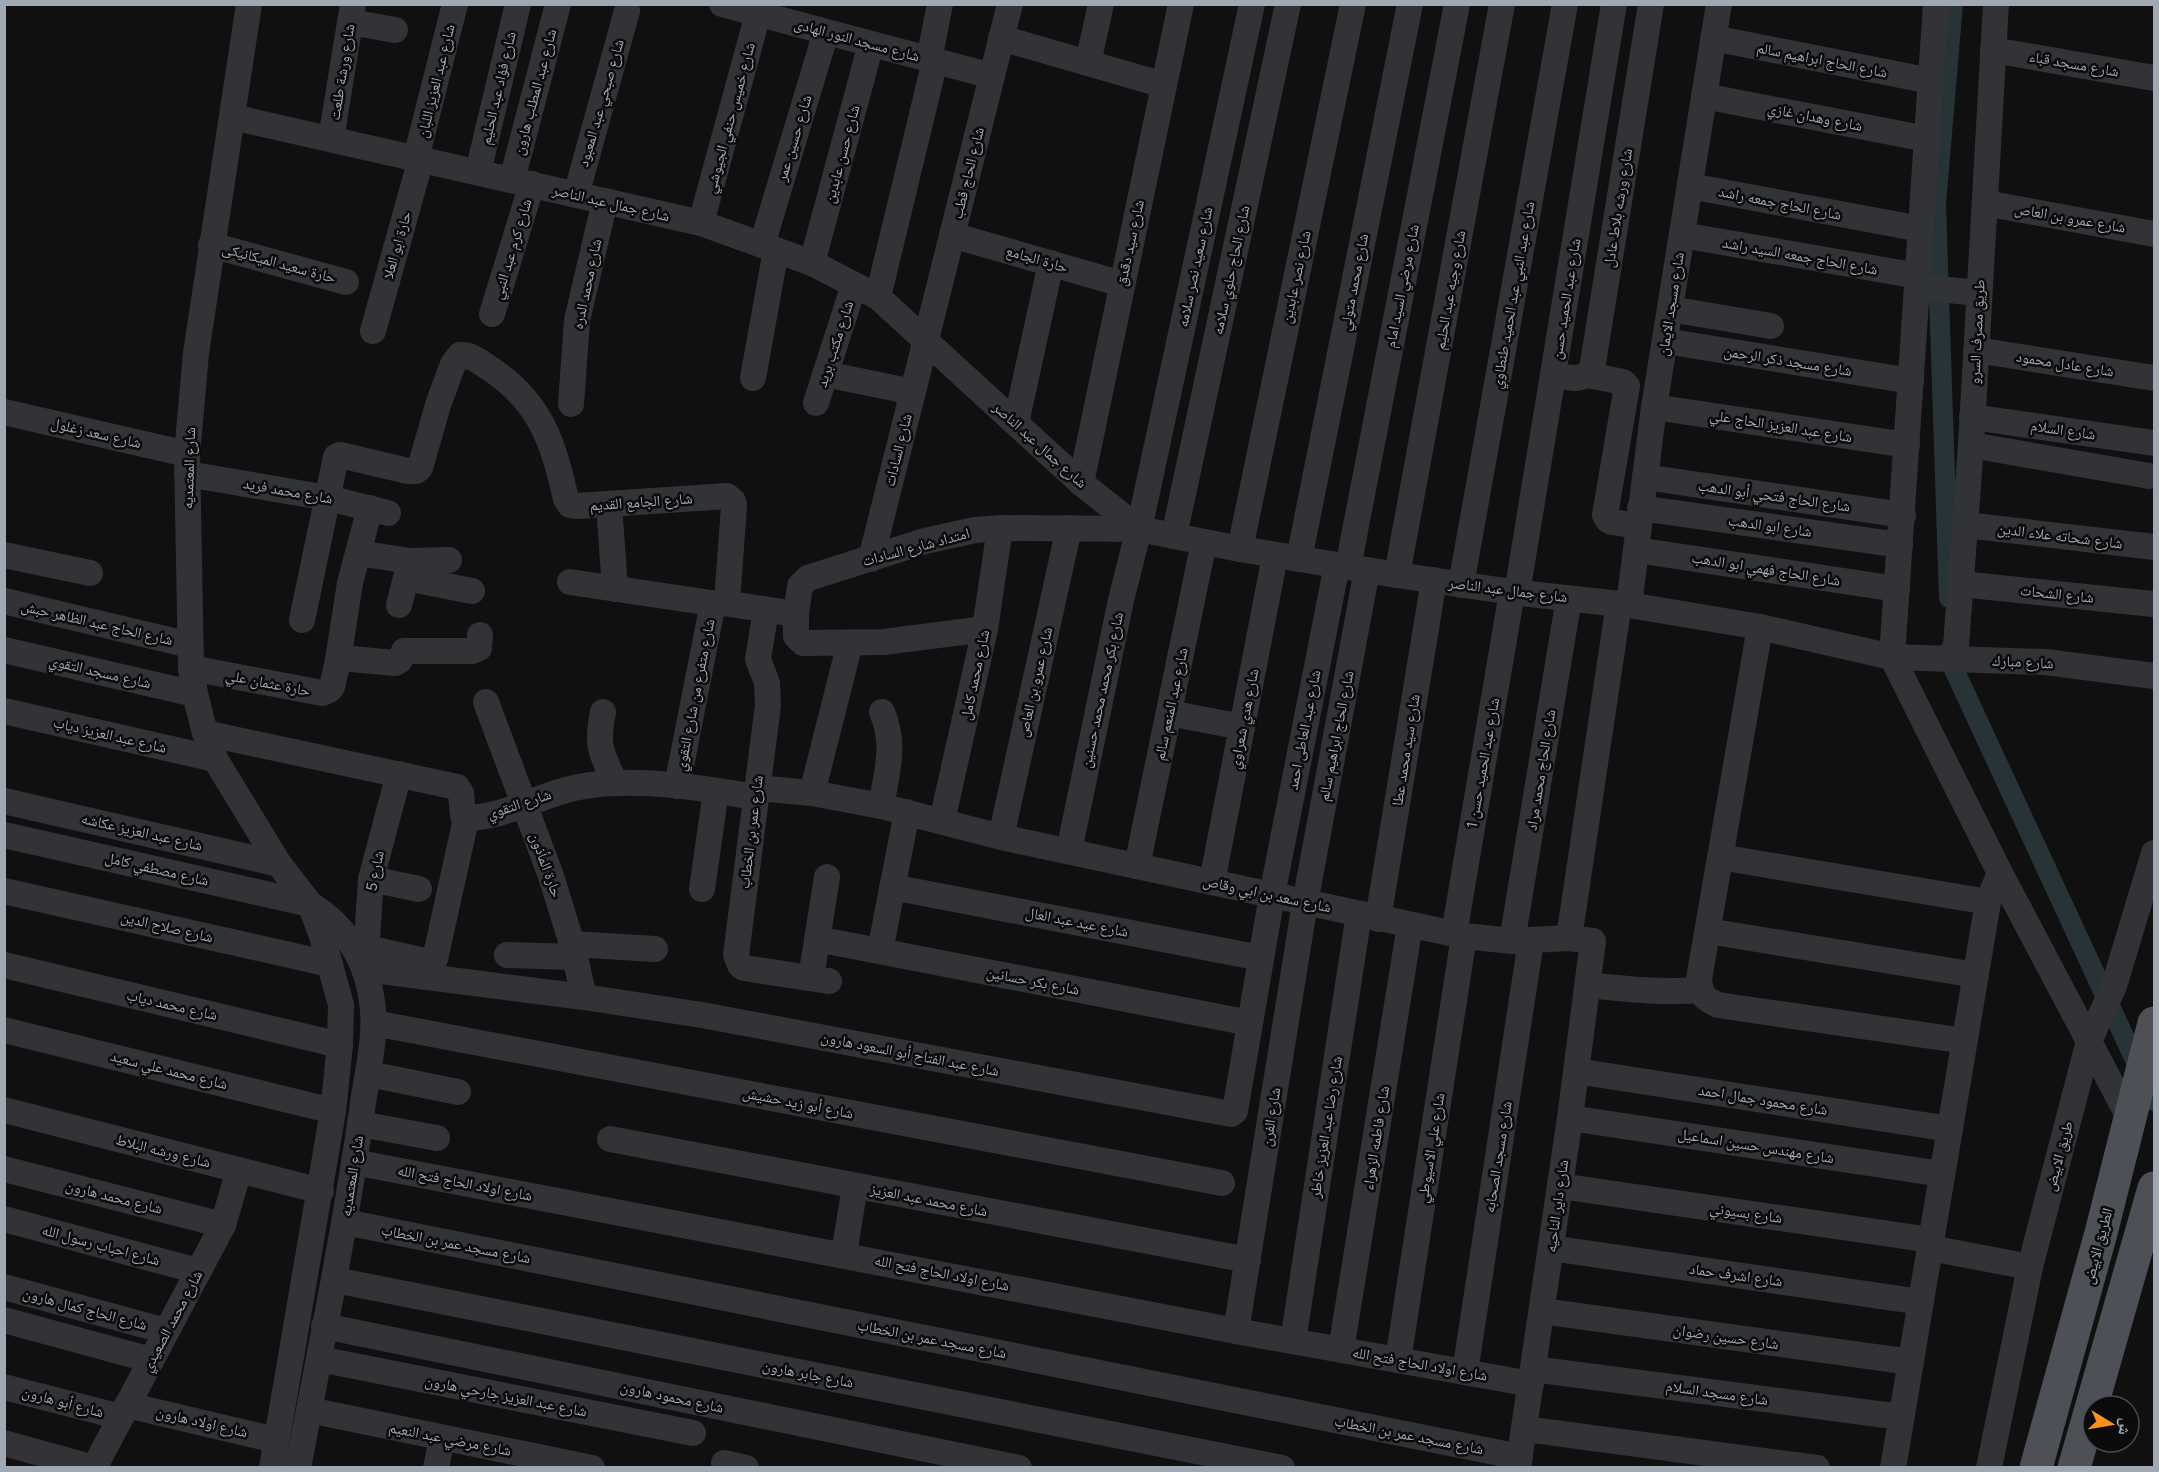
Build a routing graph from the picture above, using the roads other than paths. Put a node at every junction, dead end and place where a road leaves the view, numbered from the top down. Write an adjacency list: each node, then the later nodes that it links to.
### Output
1 (249, 4): 38 (street, شارع المعتمديه)
2 (455, 4): 41 (street, شارع عبد العزيز اللبان)
3 (518, 4): 42 (street, شارع فؤاد عبد الحليم)
4 (558, 4): 43 (street, شارع عبد المطلب هارون)
5 (722, 4): 24 (street, شارع مسجد النور الهادى)
6 (940, 4): 31 (street)
7 (1010, 4): 27 (street, شارع الحاج قطب)
8 (1101, 4): 32 (street)
9 (1181, 4): 36 (street, شارع سيد دقدق)
10 (1252, 4): 98 (street, شارع سعيد نصر سلامه)
11 (1288, 4): 99 (street, شارع الحاج حلوي سلامه)
12 (1353, 4): 103 (street, شارع نصر عابدين)
13 (1410, 4): 106 (street, شارع محمد متولي)
14 (1456, 4): 109 (street, شارع مرضي السيد امام)
15 (1502, 4): 112 (street, شارع وجيه عبد الحليم)
16 (1565, 4): 116 (street, شارع عبد النبي عبد الحميد طنطاوي)
17 (1614, 4): 71 (street, شارع عبد الحميد حسن)
18 (1651, 4): 72 (street, شارع ورشه بلاط عادل)
19 (1719, 4): 28 (street, شارع مسجد الايمان)
20 (1936, 4): 35 (street)
21 (1996, 4): 30 (street, طريق مصرف السرو)
22 (627, 11): 45 (street, شارع صبحي عبد المعبود)
23 (352, 13): 25 (street); 39 (street, شارع ورشة طلعت)
24 (758, 14): 26 (street, شارع مسجد النور الهادى); 48 (street, شارع خميس حنفي الجيوشي)
25 (395, 30)
26 (826, 32): 29 (street, شارع مسجد النور الهادى); 54 (street, شارع حسين عمر)
27 (1001, 38): 32 (street); 33 (street, شارع الحاج قطب)
28 (1713, 38): 35 (street, شارع الحاج ابراهيم سالم); 37 (street, شارع مسجد الايمان)
29 (871, 44): 31 (street, شارع مسجد النور الهادى); 55 (street, شارع حسن عابدين)
30 (1993, 50): 34 (street, شارع مسجد قباء); 47 (street, طريق مصرف السرو)
31 (932, 60): 33 (street, شارع مسجد النور الهادى); 62 (street)
32 (1088, 63): 36 (street)
33 (992, 76): 51 (street, شارع الحاج قطب)
34 (2154, 78)
35 (1931, 81): 40 (street)
36 (1164, 85): 59 (street, شارع سيد دقدق)
37 (1704, 96): 40 (street, شارع وهدان غازي); 44 (street, شارع مسجد الايمان)
38 (231, 117): 39 (street, شارع جمال عبد الناصر); 53 (street, شارع المعتمديه)
39 (331, 139): 41 (street, شارع جمال عبد الناصر)
40 (1927, 139): 49 (street)
41 (419, 159): 42 (street, شارع جمال عبد الناصر); 66 (street, حارة ابو العلا)
42 (478, 172): 43 (street, شارع جمال عبد الناصر)
43 (522, 182): 45 (street, شارع جمال عبد الناصر); 64 (street, شارع كرم عبد النبي)
44 (1690, 186): 49 (street, شارع الحاج جمعه راشد); 52 (street, شارع مسجد الايمان)
45 (576, 195): 46 (street, شارع جمال عبد الناصر)
46 (605, 201): 48 (street, شارع جمال عبد الناصر); 78 (street, شارع محمد الدره)
47 (1985, 203): 50 (street, شارع عمرو بن العاص); 61 (street, طريق مصرف السرو)
48 (701, 223): 54 (street, شارع جمال عبد الناصر)
49 (1921, 229): 58 (street)
50 (2154, 234)
51 (952, 235): 56 (street, حارة الجامع); 67 (street, شارع الحاج قطب)
52 (1682, 235): 58 (street, شارع الحاج جمعه السيد راشد); 63 (street, شارع مسجد الايمان)
53 (212, 245): 57 (street, حارة سعيد الميكانيكى); 86 (street, شارع المعتمديه)
54 (769, 247): 55 (street, شارع جمال عبد الناصر); 73 (street, شارع حسين عمر)
55 (812, 263): 60 (street, شارع جمال عبد الناصر)
56 (1051, 263): 59 (street, حارة الجامع); 82 (street)
57 (346, 282)
58 (1918, 282): 61 (street, شارع الحاج جمعه السيد راشد); 75 (street)
59 (1122, 284): 89 (street, شارع سيد دقدق)
60 (854, 285): 62 (street, شارع جمال عبد الناصر); 70 (street, شارع مكتب بريد)
61 (1979, 293): 69 (street, طريق مصرف السرو)
62 (878, 297): 67 (street, شارع جمال عبد الناصر)
63 (1670, 309): 65 (street); 68 (street, شارع مسجد الايمان)
64 (492, 314)
65 (1771, 326)
66 (373, 331)
67 (926, 341): 76 (street, شارع السادات); 82 (street, شارع جمال عبد الناصر)
68 (1665, 341): 75 (street, شارع مسجد ذكر الرحمن); 79 (street, شارع مسجد الايمان)
69 (1976, 350): 74 (street, شارع عادل محمود); 81 (street, طريق مصرف السرو)
70 (825, 374): 76 (street); 77 (street, شارع مكتب بريد)
71 (1553, 375): 72 (street); 120 (street, شارع عبد الحميد حسن)
72 (1588, 375): 97 (street)
73 (753, 378)
74 (2154, 378)
75 (1911, 381): 84 (street)
76 (913, 392): 107 (street, شارع السادات)
77 (816, 403)
78 (571, 404)
79 (1654, 407): 84 (street, شارع عبد العزيز الحاج علي); 88 (street, شارع مسجد الايمان)
80 (4, 411): 86 (street, شارع سعد زغلول)
81 (1972, 417): 83 (street, شارع السلام); 85 (street, طريق مصرف السرو)
82 (1016, 423): 89 (street, شارع جمال عبد الناصر)
83 (2154, 443)
84 (1907, 445): 93 (street)
85 (1971, 445): 87 (street); 94 (street, طريق مصرف السرو)
86 (187, 464): 90 (street, شارع محمد فريد); 135 (street, شارع المعتمديه)
87 (2149, 476)
88 (1645, 477): 93 (street, شارع الحاج فتحي أبو الدهب); 97 (street, شارع مسجد الايمان)
89 (1081, 483): 98 (street, شارع جمال عبد الناصر)
90 (328, 498): 91 (street, شارع الجامع القديم); 92 (street, شارع محمد فريد); 129 (street)
91 (609, 504): 117 (street); 123 (street, شارع الجامع القديم)
92 (379, 511): 104 (street, حارة عثمان علي)
93 (1903, 515): 101 (street)
94 (1966, 525): 102 (street, شارع شحاته علاء الدين); 115 (street, طريق مصرف السرو)
95 (1000, 528): 96 (street, امتداد شارع السادات); 107 (street, امتداد شارع السادات); 131 (street, شارع محمد كامل)
96 (1070, 528): 98 (street, امتداد شارع السادات); 162 (street, شارع عمرو بن العاص)
97 (1638, 528): 101 (street, شارع ابو الدهب); 118 (street, شارع الحاج فهمي ابو الدهب); 124 (street, شارع مسجد الايمان)
98 (1139, 529): 99 (street, شارع جمال عبد الناصر); 163 (street, شارع بكر محمد محمد حسنين)
99 (1174, 536): 100 (street, شارع جمال عبد الناصر)
100 (1204, 542): 103 (street, شارع جمال عبد الناصر); 145 (street, شارع عبد المنعم سالم)
101 (1900, 545): 118 (street)
102 (2154, 547)
103 (1240, 549): 106 (street, شارع جمال عبد الناصر)
104 (358, 553): 110 (street); 138 (street, حارة عثمان علي)
105 (4, 555): 111 (street)
106 (1287, 557): 109 (street, شارع جمال عبد الناصر); 146 (street, شارع هدي شعراوي)
107 (870, 559): 128 (street, امتداد شارع السادات)
108 (449, 560): 110 (street)
109 (1351, 567): 112 (street, شارع جمال عبد الناصر); 176 (street, شارع عبد العاطى احمد); 178 (street, شارع الحاج ابراهيم سالم)
110 (408, 570): 119 (street); 126 (street)
111 (90, 573)
112 (1397, 575): 113 (street, شارع جمال عبد الناصر)
113 (1434, 580): 116 (street, شارع جمال عبد الناصر); 180 (street, شارع سيد محمد عطا)
114 (570, 582): 117 (street)
115 (1961, 584): 125 (street, شارع الشحات); 137 (street, طريق مصرف السرو)
116 (1461, 585): 120 (street, شارع جمال عبد الناصر)
117 (615, 589): 123 (street)
118 (1897, 589): 136 (street)
119 (472, 591)
120 (1515, 593): 121 (street, شارع جمال عبد الناصر); 183 (street, شارع عبد الحميد حسن 1)
121 (1569, 598): 124 (street, شارع جمال عبد الناصر); 185 (street, شارع الحاج محمد مراد)
122 (4, 601): 135 (street, شارع الحاج عبد الظاهر حبش)
123 (721, 603): 127 (street); 151 (street, شارع متفرع من شارع التقوي)
124 (1624, 604): 130 (street, شارع جمال عبد الناصر); 186 (street, شارع مسجد الايمان)
125 (2153, 604)
126 (399, 605)
127 (766, 610): 128 (street); 153 (street, شارع عمر بن الخطاب)
128 (796, 614): 133 (street)
129 (302, 620)
130 (1760, 627): 136 (street, شارع جمال عبد الناصر); 165 (street)
131 (985, 629): 133 (street); 160 (street, شارع محمد كامل)
132 (480, 635): 138 (street)
133 (850, 643): 154 (street)
134 (4, 650): 140 (street, شارع مسجد التقوي)
135 (190, 656): 138 (street, حارة عثمان علي); 140 (street, شارع المعتمديه)
136 (1892, 657): 137 (street, شارع مبارك); 168 (street)
137 (1955, 659): 139 (street, شارع مبارك)
138 (338, 660)
139 (2154, 676)
140 (195, 694): 147 (street, شارع المعتمديه)
141 (486, 702): 156 (street, حارة المأذون)
142 (4, 711): 148 (street, شارع عبد العزيز دياب)
143 (603, 712): 150 (street)
144 (882, 712): 157 (street)
145 (1169, 713): 146 (street); 167 (street, شارع عبد المنعم سالم)
146 (1242, 727): 171 (street, شارع هدي شعراوي)
147 (205, 733): 148 (street, شارع المعتمديه); 149 (street, شارع التقوي)
148 (215, 759): 166 (street, شارع المعتمديه)
149 (399, 774): 159 (street, شارع التقوي); 170 (street, شارع 5)
150 (615, 783): 151 (street, شارع التقوي); 156 (street, شارع التقوي)
151 (677, 786): 152 (street, شارع التقوي)
152 (716, 791): 153 (street, شارع التقوي); 174 (street)
153 (756, 793): 154 (street, شارع التقوي); 184 (street, شارع عمر بن الخطاب)
154 (812, 793): 157 (street, شارع التقوي)
155 (4, 801): 166 (street, شارع عبد العزيز عكاشه)
156 (523, 803): 159 (street, شارع التقوي); 188 (street, حارة المأذون)
157 (880, 806): 158 (street, شارع التقوي)
158 (907, 812): 160 (street, شارع التقوي); 172 (street)
159 (466, 819): 191 (street)
160 (942, 821): 162 (street, شارع سعد بن ابي وقاص)
161 (4, 835): 179 (street, شارع مصطفي كامل)
162 (1001, 837): 163 (street, شارع سعد بن ابي وقاص)
163 (1069, 851): 167 (street, شارع سعد بن ابي وقاص)
164 (2154, 852): 204 (street, طريق الابيض)
165 (1720, 857): 177 (street); 182 (street)
166 (279, 864): 179 (street, شارع المعتمديه)
167 (1137, 866): 171 (street, شارع سعد بن ابي وقاص)
168 (2000, 873): 177 (street); 204 (street)
169 (827, 877): 184 (street)
170 (371, 879): 173 (street); 191 (street, شارع 5)
171 (1212, 882): 176 (street, شارع سعد بن ابي وقاص)
172 (892, 886): 189 (street); 192 (street, شارع عيد عبد العال)
173 (419, 889)
174 (702, 889)
175 (4, 891): 193 (street, شارع صلاح الدين)
176 (1272, 895): 178 (street, شارع سعد بن ابي وقاص); 192 (street, شارع عبد الفتاح أبو السعود هارون)
177 (1988, 902): 195 (street)
178 (1305, 903): 180 (street, شارع سعد بن ابي وقاص); 232 (street, شارع الفرن)
179 (310, 904): 191 (street, شارع المعتمديه); 193 (street, شارع المعتمديه)
180 (1368, 916): 181 (street, شارع سعد بن ابي وقاص); 243 (street, شارع رضا عبد العزيز خاطر)
181 (1410, 925): 183 (street, شارع سعد بن ابي وقاص); 244 (street, شارع فاطمه الزهراء)
182 (1708, 930): 195 (street); 197 (street)
183 (1459, 935): 185 (street, شارع سعد بن ابي وقاص); 247 (street, شارع علي الاسيوطي)
184 (817, 939): 189 (street, شارع بكر حسانين)
185 (1522, 941): 186 (street, شارع سعد بن ابي وقاص); 249 (street, شارع مسجد الصحابه)
186 (1581, 941): 196 (street, شارع داير الناحيه)
187 (655, 949): 188 (street)
188 (574, 951): 190 (street); 198 (street, حارة المأذون)
189 (880, 951): 200 (street, شارع بكر حسانين)
190 (507, 955)
191 (366, 958): 198 (street, شارع عبد الفتاح أبو السعود هارون); 199 (street, شارع المعتمديه)
192 (1261, 958): 200 (street, شارع عبد الفتاح أبو السعود هارون)
193 (330, 964): 205 (street, شارع المعتمديه)
194 (4, 965): 205 (street, شارع محمد دياب)
195 (1976, 975): 203 (street)
196 (1588, 985): 197 (street); 206 (street, شارع داير الناحيه)
197 (1700, 990): 203 (street)
198 (584, 997): 200 (street, شارع عبد الفتاح أبو السعود هارون)
199 (374, 1023): 207 (street, شارع المعتمديه); 221 (street, شارع أبو زيد حشيش)
200 (1250, 1023)
201 (2154, 1023): 212 (main road, الطريق الابيض)
202 (4, 1030): 210 (street, شارع محمد علي سعيد)
203 (1965, 1041): 214 (street)
204 (2089, 1041): 212 (street); 233 (street, طريق الابيض)
205 (340, 1045): 210 (street, شارع المعتمديه)
206 (1576, 1071): 211 (street, شارع داير الناحيه); 214 (street, شارع محمود جمال احمد)
207 (369, 1074): 208 (street); 213 (street, شارع المعتمديه)
208 (458, 1092)
209 (4, 1110): 219 (street, شارع ورشه البلاط)
210 (333, 1111): 225 (street, شارع المعتمديه)
211 (1570, 1118): 220 (street, شارع مهندس حسين اسماعيل); 223 (street, شارع داير الناحيه)
212 (2131, 1121): 271 (main road, الطريق الابيض)
213 (360, 1124): 215 (street); 217 (street, شارع المعتمديه)
214 (1950, 1129): 220 (street)
215 (437, 1138)
216 (610, 1139): 222 (street, شارع محمد عبد العزيز)
217 (354, 1162): 227 (street, شارع المعتمديه); 231 (street, شارع اولاد الحاج فتح الله)
218 (4, 1169): 228 (street, شارع محمد هارون)
219 (239, 1170): 225 (street, شارع ورشه البلاط); 228 (street, شارع محمد الصعيدي)
220 (1942, 1174): 229 (street)
221 (1222, 1183)
222 (855, 1186): 231 (street); 232 (street, شارع محمد عبد العزيز)
223 (1560, 1186): 229 (street, شارع بسيوني); 230 (street, شارع داير الناحيه)
224 (2154, 1188): 272 (main road)
225 (321, 1191): 258 (street, شارع المعتمديه)
226 (4, 1219): 234 (street, شارع احباب رسول الله)
227 (345, 1222): 235 (street, شارع المعتمديه); 260 (street, شارع مسجد عمر بن الخطاب)
228 (223, 1225): 234 (street, شارع محمد الصعيدي)
229 (1931, 1244): 233 (street, شارع بسيوني); 237 (street)
230 (1551, 1248): 237 (street, شارع اشرف حماد); 238 (street, شارع داير الناحيه)
231 (844, 1254): 242 (street, شارع اولاد الحاج فتح الله)
232 (1248, 1260): 242 (street, شارع الفرن)
233 (2030, 1268): 270 (street, طريق الابيض)
234 (198, 1271): 241 (street, شارع محمد الصعيدي)
235 (334, 1280): 240 (street, شارع المعتمديه); 267 (street, شارع جابر هارون)
236 (4, 1287): 241 (street, شارع الحاج كمال هارون)
237 (1921, 1302): 248 (street)
238 (1542, 1311): 248 (street, شارع حسين رضوان); 250 (street, شارع داير الناحيه)
239 (4, 1320): 246 (street)
240 (324, 1326): 245 (street, شارع المعتمديه); 266 (street, شارع محمود هارون)
241 (166, 1331): 246 (street, شارع محمد الصعيدي)
242 (1236, 1331): 243 (street, شارع اولاد الحاج فتح الله)
243 (1293, 1341): 244 (street, شارع اولاد الحاج فتح الله)
244 (1341, 1350): 247 (street, شارع اولاد الحاج فتح الله)
245 (319, 1359): 252 (street, شارع المعتمديه); 256 (street, شارع عبد العزيز جارحي هارون)
246 (151, 1360): 253 (street, شارع محمد الصعيدي)
247 (1398, 1360): 249 (street, شارع اولاد الحاج فتح الله)
248 (1911, 1362): 254 (street)
249 (1465, 1372): 250 (street, شارع اولاد الحاج فتح الله)
250 (1532, 1376): 254 (street, شارع مسجد السلام); 255 (street, شارع داير الناحيه)
251 (4, 1387): 253 (street, شارع أبو هارون)
252 (309, 1410): 257 (street, شارع مرضي عبد النعيم); 263 (street, شارع المعتمديه)
253 (124, 1411): 258 (street, شارع اولاد هارون); 261 (street, شارع محمد الصعيدي)
254 (1902, 1418): 269 (street)
255 (1524, 1429): 260 (street, شارع داير الناحيه); 268 (street)
256 (693, 1433)
257 (442, 1438): 264 (street); 265 (street, شارع مرضي عبد النعيم)
258 (276, 1440): 262 (street, شارع المعتمديه)
259 (4, 1443): 261 (street)
260 (1519, 1462)
261 (94, 1467)
262 (272, 1467)
263 (298, 1467)
264 (436, 1467)
265 (592, 1467)
266 (1019, 1467)
267 (1282, 1467)
268 (1817, 1467)
269 (1893, 1467)
270 (1989, 1467)
271 (2036, 1467)
272 (2074, 1467)

